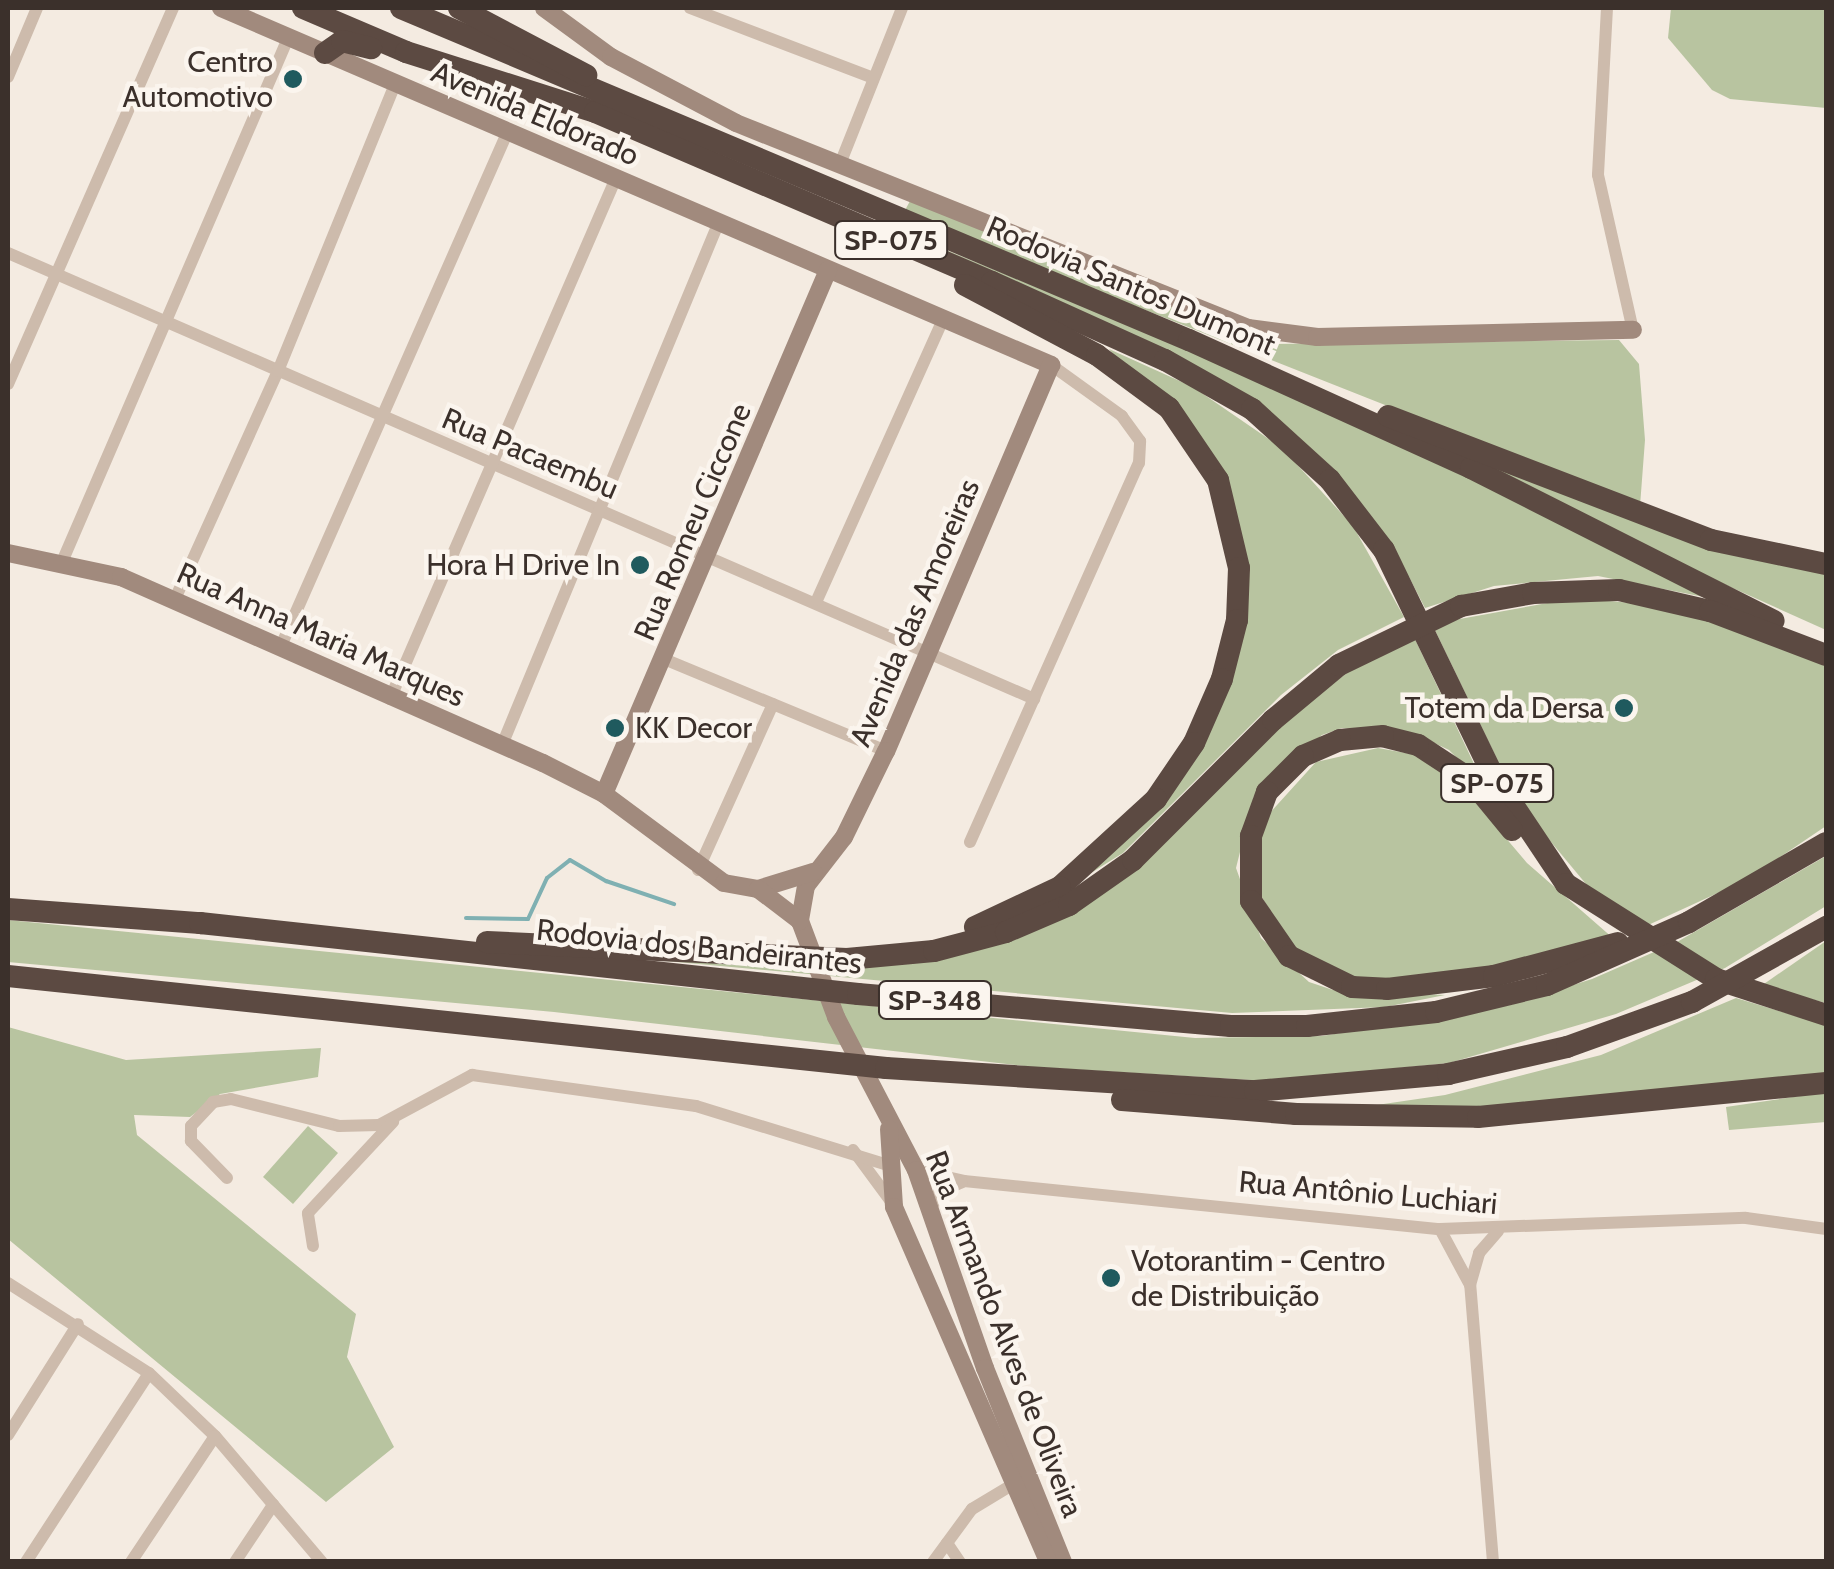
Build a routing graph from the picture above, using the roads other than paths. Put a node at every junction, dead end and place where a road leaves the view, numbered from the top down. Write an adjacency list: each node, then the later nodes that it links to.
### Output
1 (37, 8): 14 (street)
2 (173, 8): 25 (street)
3 (221, 8): 11 (main road, Avenida Eldorado)
4 (304, 8): 12 (highway, Rodovia Santos Dumont / SP-075)
5 (401, 8): 17 (highway, Rodovia Santos Dumont / SP-075)
6 (459, 8): 17 (highway)
7 (544, 8): 19 (main road)
8 (690, 8): 15 (street)
9 (901, 8): 15 (street)
10 (1606, 8): 28 (street)
11 (289, 36): 13 (main road, Avenida Eldorado); 27 (street)
12 (406, 52): 13 (highway); 22 (highway, Rodovia Santos Dumont / SP-075)
13 (325, 53): 16 (main road, Avenida Eldorado)
14 (8, 77)
15 (874, 78): 19 (street)
16 (395, 84): 18 (main road, Avenida Eldorado); 31 (street)
17 (638, 112): 29 (highway, Rodovia Santos Dumont / SP-075)
18 (507, 133): 20 (main road, Avenida Eldorado); 33 (street)
19 (840, 164): 28 (main road)
20 (616, 178): 21 (main road, Avenida Eldorado); 34 (street)
21 (718, 224): 24 (main road, Avenida Eldorado); 35 (street)
22 (877, 234): 56 (highway, Rodovia Santos Dumont / SP-075); 63 (highway)
23 (8, 253): 25 (street, Rua Pacaembu)
24 (828, 270): 26 (main road, Avenida Eldorado); 37 (main road, Rua Romeu Ciccone)
25 (57, 274): 27 (street, Rua Pacaembu); 32 (street)
26 (944, 318): 30 (main road, Avenida Eldorado); 41 (street)
27 (162, 323): 31 (street, Rua Pacaembu); 38 (street)
28 (1633, 330)
29 (1189, 340): 39 (highway); 44 (highway, Rodovia Santos Dumont / SP-075)
30 (1051, 365): 43 (main road, Avenida das Amoreiras); 47 (street)
31 (278, 370): 33 (street, Rua Pacaembu); 40 (street)
32 (8, 384)
33 (383, 418): 34 (street, Rua Pacaembu); 42 (street)
34 (491, 464): 35 (street, Rua Pacaembu); 46 (street)
35 (602, 513): 37 (street, Rua Pacaembu); 49 (street)
36 (8, 553): 38 (main road, Rua Anna Maria Marques)
37 (710, 556): 41 (street, Rua Pacaembu); 45 (main road, Rua Romeu Ciccone)
38 (62, 562): 40 (main road, Rua Anna Maria Marques)
39 (1826, 564)
40 (176, 599): 42 (main road, Rua Anna Maria Marques)
41 (818, 600): 43 (street, Rua Pacaembu)
42 (281, 646): 46 (main road, Rua Anna Maria Marques)
43 (930, 650): 47 (street, Rua Pacaembu); 50 (main road, Avenida das Amoreiras)
44 (1826, 651): 63 (highway)
45 (664, 659): 48 (street); 51 (main road, Rua Romeu Ciccone)
46 (390, 699): 49 (main road, Rua Anna Maria Marques)
47 (1034, 699): 52 (street)
48 (774, 704): 50 (street); 54 (street)
49 (502, 745): 51 (main road, Rua Anna Maria Marques)
50 (886, 751): 55 (main road, Avenida das Amoreiras)
51 (604, 794): 54 (main road)
52 (970, 842)
53 (1826, 843): 59 (highway, Rodovia dos Bandeirantes / SP-348)
54 (698, 870): 57 (main road)
55 (813, 872): 57 (main road); 60 (main road, Avenida das Amoreiras)
56 (1566, 884): 59 (highway); 65 (highway, SP-075)
57 (758, 888): 60 (main road)
58 (8, 910): 62 (highway, Rodovia dos Bandeirantes / SP-348)
59 (1689, 922): 62 (highway, Rodovia dos Bandeirantes / SP-348)
60 (801, 926): 69 (main road, Rua Armando Alves de Oliveira)
61 (1826, 928): 66 (highway, SP-348)
62 (313, 935): 63 (highway)
63 (800, 958)
64 (8, 976): 66 (highway, SP-348)
65 (1826, 1016)
66 (886, 1068): 67 (highway)
67 (1826, 1083)
68 (395, 1120): 70 (street); 73 (street); 80 (street)
69 (888, 1126): 71 (main road, Rua Armando Alves de Oliveira); 72 (main road, Rua Armando Alves de Oliveira)
70 (853, 1150): 71 (street); 75 (street)
71 (891, 1166): 72 (main road); 75 (main road, Rua Armando Alves de Oliveira)
72 (916, 1170): 74 (street, Rua Antônio Luchiari); 76 (main road, Rua Armando Alves de Oliveira)
73 (228, 1178)
74 (964, 1181): 76 (street); 78 (street, Rua Antônio Luchiari)
75 (898, 1214): 76 (main road); 87 (main road, Rua Armando Alves de Oliveira)
76 (930, 1215): 87 (main road, Rua Armando Alves de Oliveira)
77 (1826, 1228): 79 (street, Rua Antônio Luchiari)
78 (1440, 1229): 79 (street, Rua Antônio Luchiari); 82 (street)
79 (1498, 1230): 82 (street)
80 (312, 1246)
81 (8, 1283): 83 (street)
82 (1470, 1285): 98 (street)
83 (78, 1324): 84 (street); 85 (street)
84 (149, 1373): 86 (street); 90 (street)
85 (8, 1434)
86 (215, 1436): 88 (street); 91 (street)
87 (1022, 1479): 89 (street); 96 (main road, Rua Armando Alves de Oliveira); 97 (main road, Rua Armando Alves de Oliveira)
88 (273, 1505): 92 (street); 93 (street)
89 (946, 1543): 94 (street); 95 (street)
90 (26, 1562)
91 (130, 1562)
92 (236, 1562)
93 (322, 1562)
94 (933, 1562)
95 (960, 1562)
96 (1048, 1562)
97 (1063, 1562)
98 (1493, 1562)

